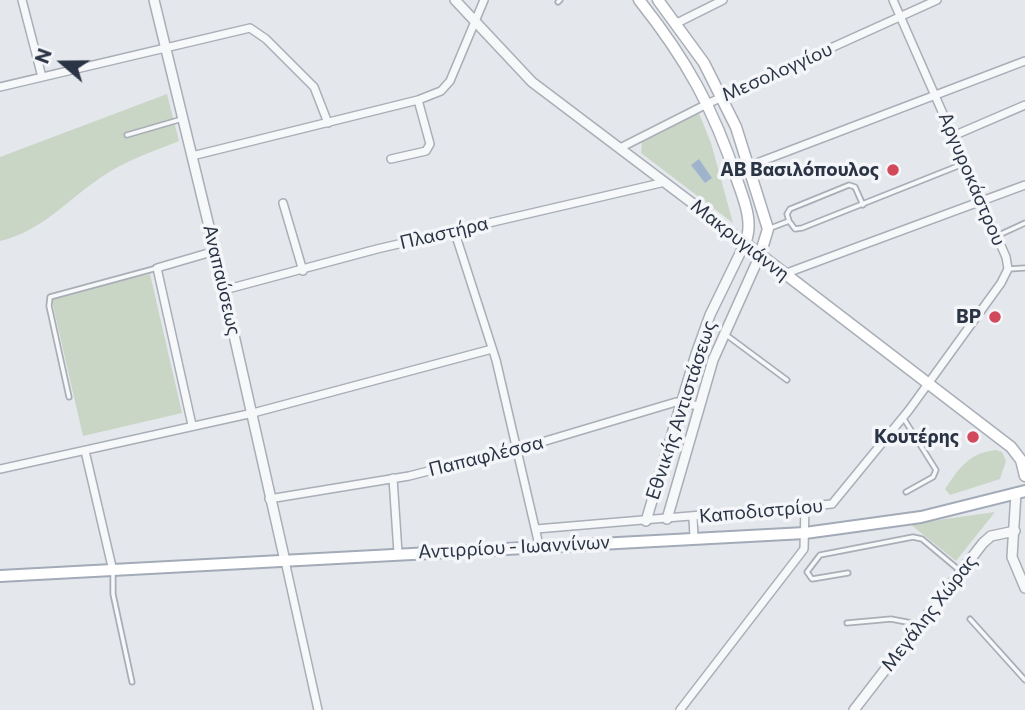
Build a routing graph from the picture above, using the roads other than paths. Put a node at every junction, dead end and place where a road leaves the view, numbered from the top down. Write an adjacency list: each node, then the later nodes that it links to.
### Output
1 (22, 0): 15 (street)
2 (155, 0): 13 (street, Αναπαύσεως)
3 (454, 0): 11 (street, Μακρυγιάννη)
4 (484, 0): 11 (street)
5 (639, 0): 20 (main road, Εθνικής Αντιστάσεως)
6 (658, 0): 12 (main road)
7 (723, 0): 12 (street)
8 (893, 0): 10 (street, Αργυροκάστρου)
9 (937, 0): 10 (street, Μεσολογγίου)
10 (900, 16): 17 (street, Αργυροκάστρου); 18 (street, Μεσολογγίου)
11 (476, 23): 19 (street); 26 (street, Μακρυγιάννη)
12 (677, 23): 18 (main road)
13 (166, 50): 15 (street); 22 (street, Αναπαύσεως); 23 (street)
14 (1025, 61): 17 (street)
15 (42, 77): 16 (street)
16 (0, 87)
17 (936, 95): 25 (street, Αργυροκάστρου); 30 (street)
18 (723, 97): 20 (street, Μεσολογγίου); 30 (main road)
19 (418, 100): 23 (street); 28 (street)
20 (709, 103): 26 (street, Μεσολογγίου); 41 (main road, Εθνικής Αντιστάσεως)
21 (1025, 105): 25 (street)
22 (181, 119): 24 (lane); 27 (street, Αναπαύσεως)
23 (328, 123): 27 (street)
24 (127, 135)
25 (953, 136): 29 (street, Αργυροκάστρου)
26 (620, 148): 31 (street, Μακρυγιάννη)
27 (192, 156): 42 (street, Αναπαύσεως)
28 (391, 159)
29 (965, 163): 33 (street, Αργυροκάστρου); 35 (lane)
30 (749, 166): 38 (main road)
31 (665, 182): 39 (street, Πλαστήρα); 41 (street, Μακρυγιάννη)
32 (1025, 185): 33 (street)
33 (981, 202): 40 (street, Αργυροκάστρου); 48 (street)
34 (283, 203): 47 (street)
35 (863, 205): 36 (lane); 36 (lane)
36 (789, 221): 38 (lane)
37 (1025, 223): 40 (lane)
38 (768, 229): 43 (main road, Εθνικής Αντιστάσεως)
39 (455, 233): 47 (street, Πλαστήρα); 51 (street)
40 (997, 236): 46 (street, Αργυροκάστρου)
41 (745, 243): 43 (main road, Μακρυγιάννη); 55 (street, Εθνικής Αντιστάσεως)
42 (215, 251): 44 (street); 49 (street, Αναπαύσεως)
43 (760, 255): 48 (main road, Μακρυγιάννη); 50 (street, Εθνικής Αντιστάσεως)
44 (156, 268): 54 (lane); 59 (street)
45 (1025, 268): 46 (lane)
46 (1008, 269): 53 (street, Αργυροκάστρου)
47 (303, 271): 49 (street, Πλαστήρα)
48 (784, 274): 53 (main road, Μακρυγιάννη)
49 (225, 290): 57 (street, Αναπαύσεως)
50 (723, 332): 52 (lane); 56 (street, Εθνικής Αντιστάσεως)
51 (492, 349): 57 (street); 60 (street)
52 (787, 380)
53 (928, 383): 58 (street, Καποδιστρίου); 62 (main road, Μακρυγιάννη)
54 (69, 397)
55 (681, 402): 56 (street); 60 (street, Παπαφλέσσα); 73 (street, Εθνικής Αντιστάσεως)
56 (699, 407): 72 (street, Εθνικής Αντιστάσεως)
57 (253, 413): 59 (street); 68 (street, Αναπαύσεως)
58 (903, 418): 66 (lane); 69 (street, Καποδιστρίου)
59 (192, 425): 61 (street)
60 (517, 448): 65 (street, Παπαφλέσσα); 74 (street)
61 (85, 451): 63 (street); 81 (street)
62 (1023, 459): 64 (main road, Μακρυγιάννη)
63 (0, 469)
64 (1025, 476)
65 (393, 478): 68 (street, Παπαφλέσσα); 79 (street)
66 (906, 492)
67 (1020, 492): 75 (street); 76 (main road, Αντιρρίου - Ιωαννίνων)
68 (270, 499): 80 (street, Αναπαύσεως)
69 (805, 508): 71 (street, Καποδιστρίου); 76 (street)
70 (1025, 514): 75 (street)
71 (693, 517): 72 (street, Καποδιστρίου); 77 (street)
72 (667, 519): 73 (street, Καποδιστρίου)
73 (646, 521): 74 (street, Καποδιστρίου)
74 (536, 529): 78 (street)
75 (1015, 531): 82 (street, Μεγάλης Χώρας); 85 (street)
76 (805, 533): 77 (main road, Αντιρρίου - Ιωαννίνων); 92 (street)
77 (694, 538): 78 (main road, Αντιρρίου - Ιωαννίνων)
78 (539, 545): 79 (main road, Αντιρρίου - Ιωαννίνων)
79 (398, 553): 80 (main road, Αντιρρίου - Ιωαννίνων)
80 (285, 561): 81 (main road, Αντιρρίου - Ιωαννίνων); 91 (street)
81 (113, 571): 84 (main road, Αντιρρίου - Ιωαννίνων); 90 (lane)
82 (961, 571): 83 (lane); 88 (street, Μεγάλης Χώρας)
83 (848, 573)
84 (0, 576)
85 (1025, 587)
86 (970, 619): 89 (lane)
87 (847, 623): 88 (lane)
88 (919, 624): 93 (street, Μεγάλης Χώρας)
89 (1025, 680)
90 (132, 682)
91 (318, 710)
92 (680, 710)
93 (854, 710)

